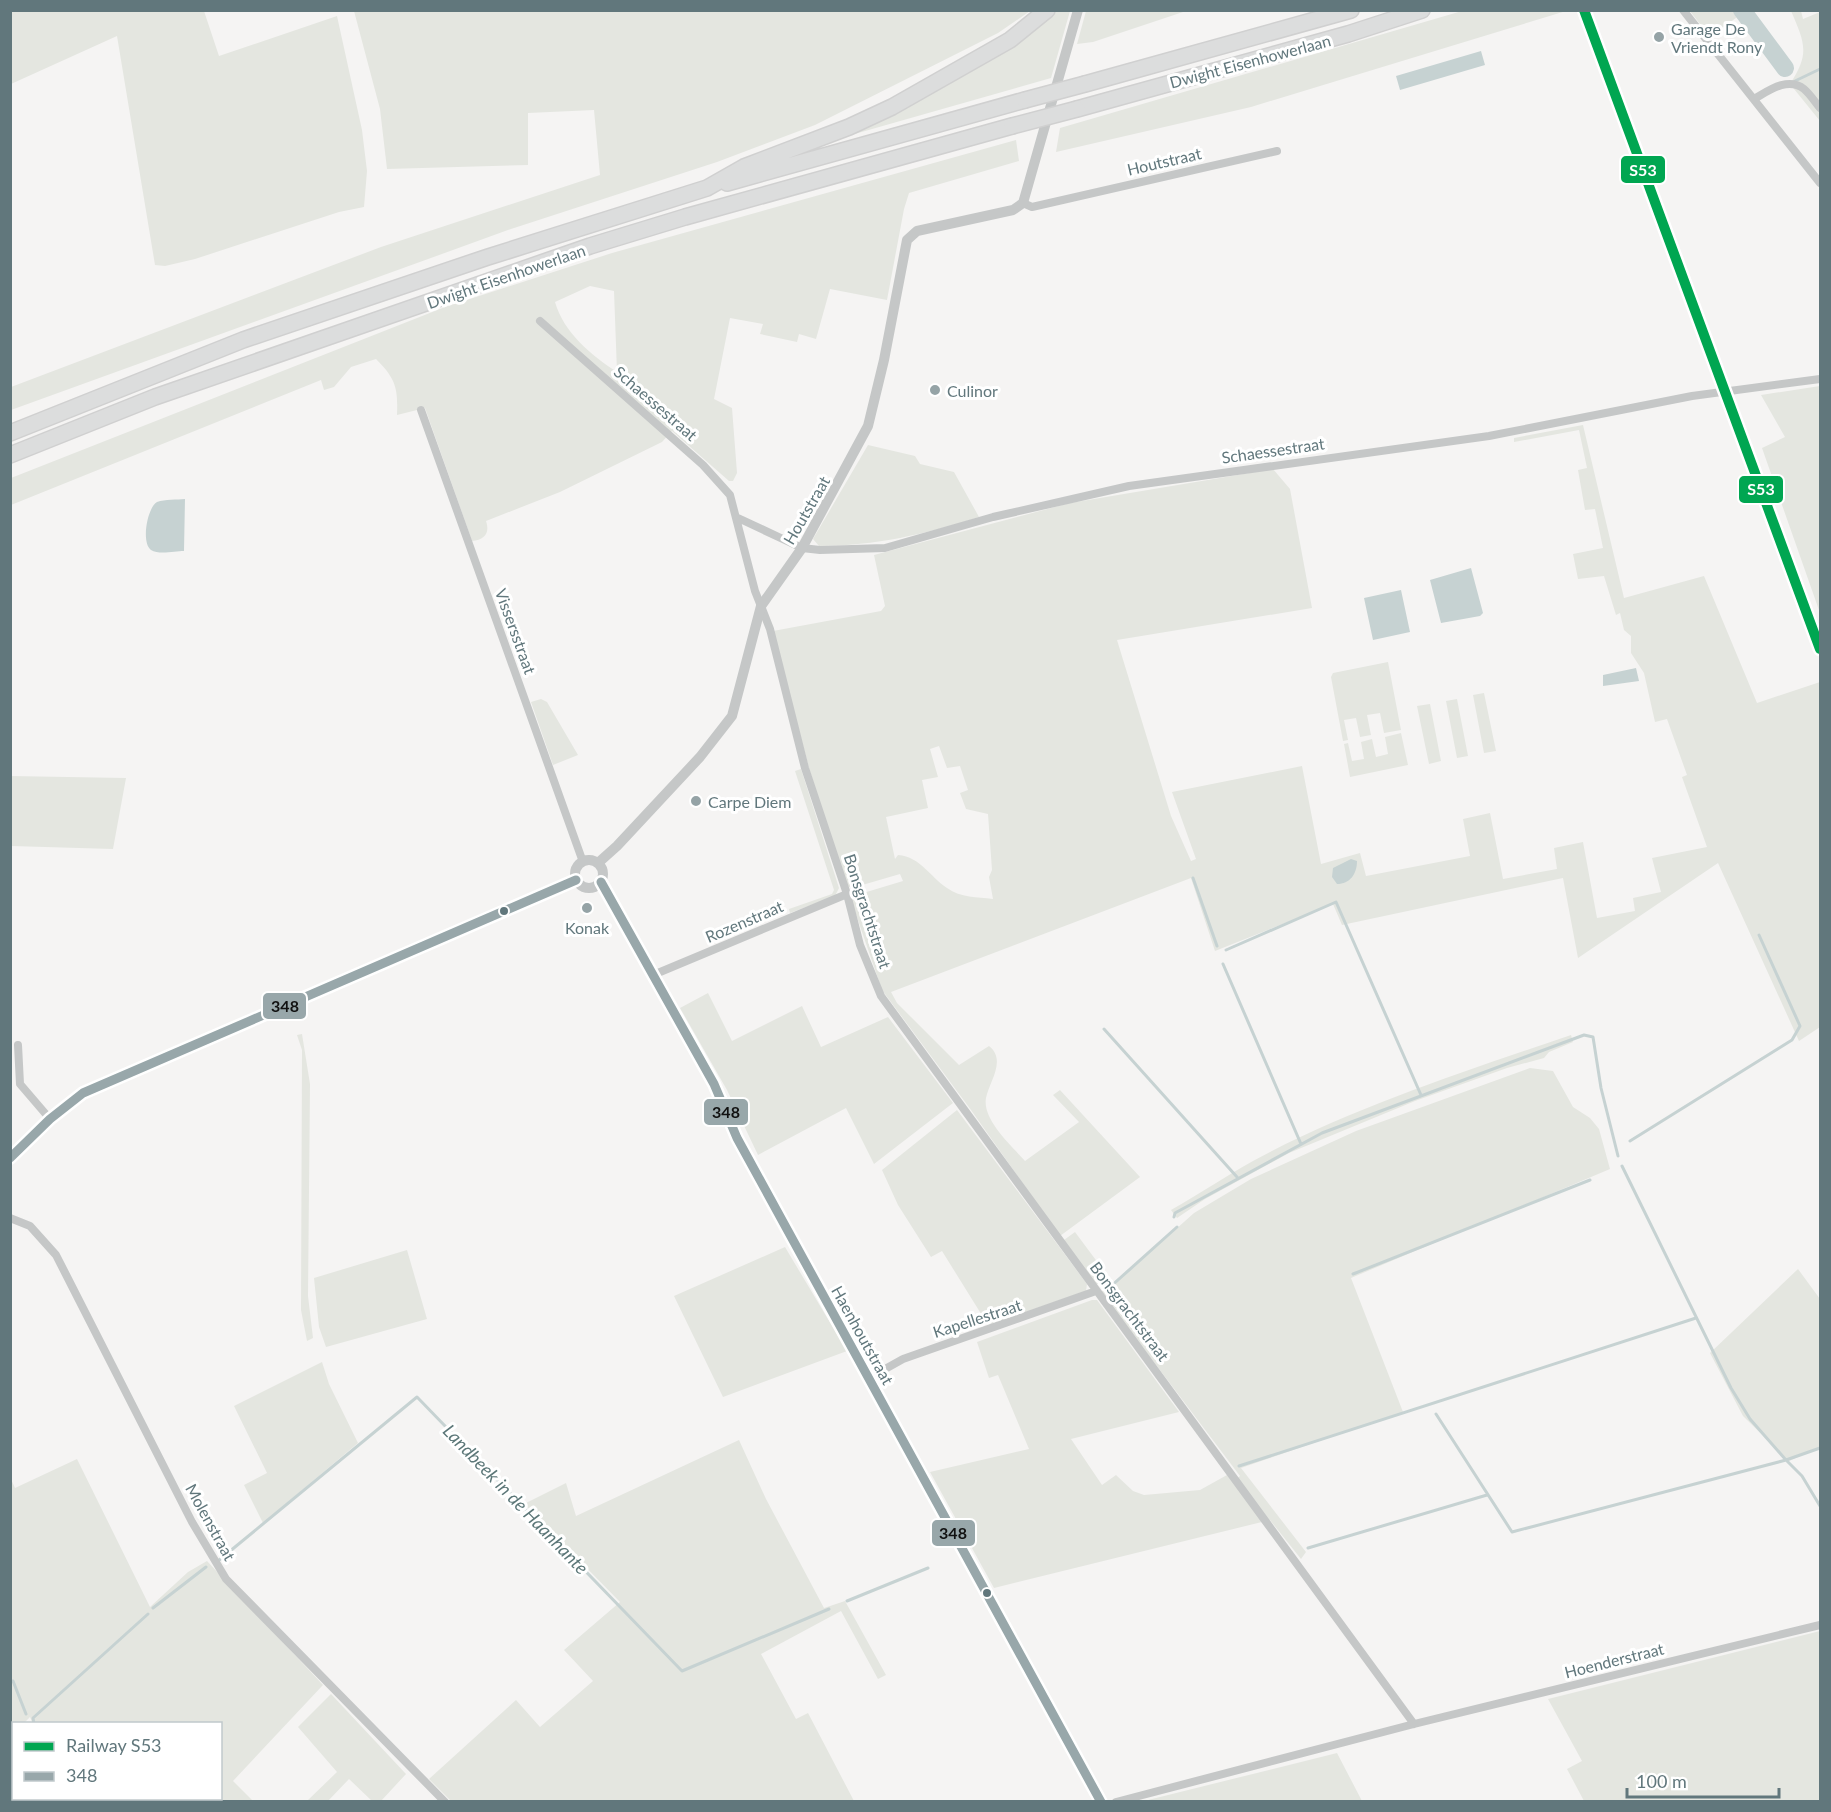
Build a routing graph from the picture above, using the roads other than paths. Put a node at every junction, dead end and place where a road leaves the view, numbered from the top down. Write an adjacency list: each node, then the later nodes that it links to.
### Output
1 (1047, 10): 10 (highway)
2 (1078, 10): 11 (street)
3 (1351, 10): 10 (highway, Dwight Eisenhowerlaan, bridge)
4 (1422, 10): 18 (highway, Dwight Eisenhowerlaan, bridge)
5 (1683, 10): 6 (street)
6 (1754, 99): 7 (street); 9 (street)
7 (1821, 108)
8 (1277, 151): 11 (street, Houtstraat)
9 (1821, 183)
10 (707, 188): 15 (highway)
11 (1023, 203): 20 (street, Houtstraat)
12 (540, 321): 19 (street, Schaessestraat)
13 (1821, 378): 20 (street, Schaessestraat)
14 (421, 410): 22 (street, Vissersstraat)
15 (48, 418): 16 (highway); 17 (highway)
16 (10, 423)
17 (10, 433)
18 (10, 455)
19 (738, 518): 20 (street, Schaessestraat); 21 (street, Schaessestraat)
20 (802, 548): 21 (street, Houtstraat)
21 (761, 606): 23 (street, Houtstraat); 26 (street, Bonsgrachtstraat)
22 (583, 862): 23 (street); 24 (street)
23 (598, 863): 25 (street)
24 (576, 880): 25 (street); 29 (street)
25 (601, 882): 27 (street, Haenhoutstraat)
26 (847, 894): 27 (street, Rozenstraat); 32 (street, Bonsgrachtstraat)
27 (653, 975): 33 (street, Haenhoutstraat)
28 (18, 1045): 29 (street)
29 (50, 1119): 30 (street)
30 (10, 1159)
31 (10, 1218): 36 (street, Molenstraat)
32 (1096, 1291): 33 (street, Kapellestraat); 35 (street, Bonsgrachtstraat)
33 (869, 1378): 37 (street, Haenhoutstraat)
34 (1821, 1625): 35 (street, Hoenderstraat)
35 (1414, 1724): 38 (street)
36 (445, 1802)
37 (1101, 1802)
38 (1116, 1802)

